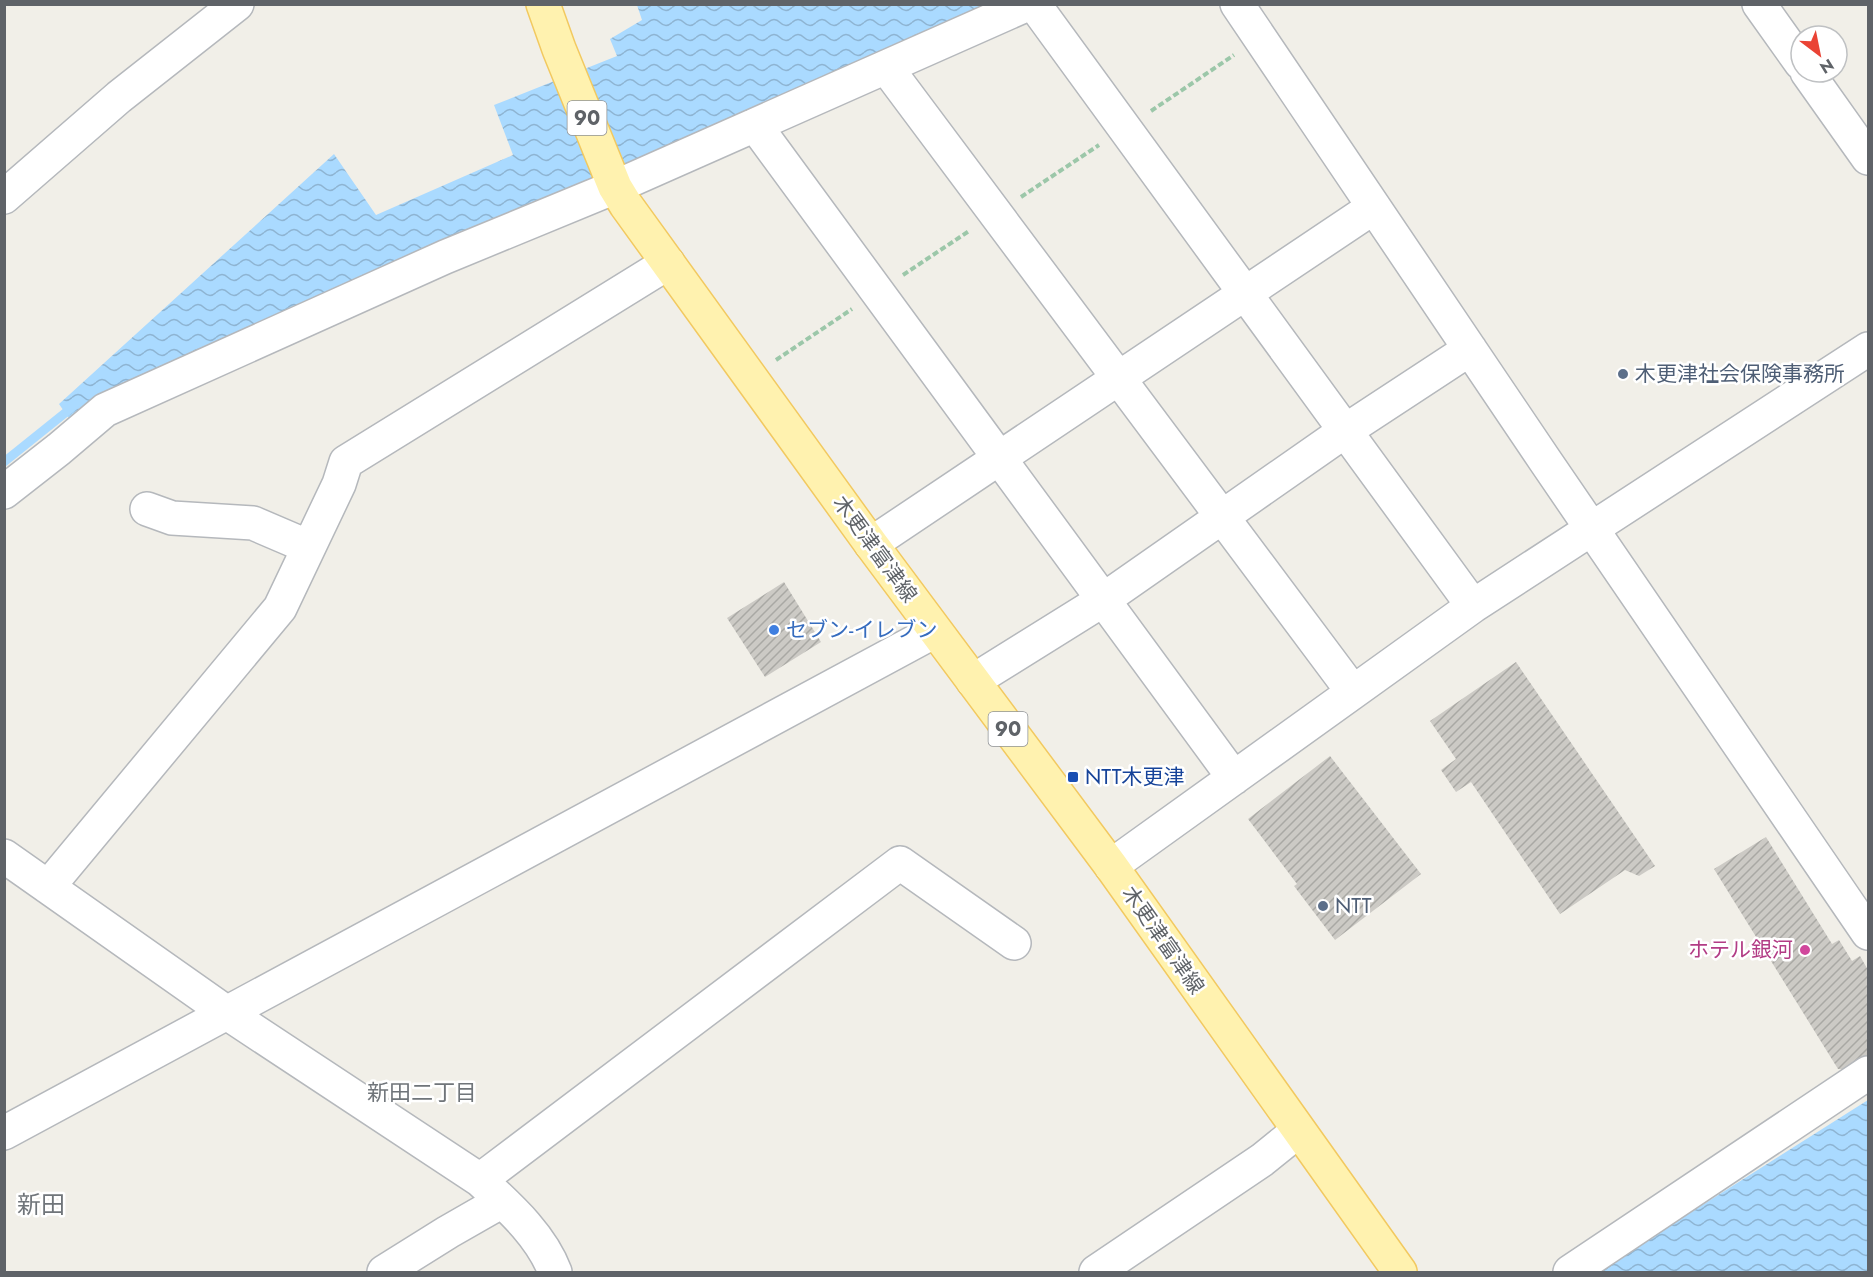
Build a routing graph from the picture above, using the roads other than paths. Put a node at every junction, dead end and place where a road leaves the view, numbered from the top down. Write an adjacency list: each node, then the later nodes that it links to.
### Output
1 (237, 4): 13 (street)
2 (543, 4): 12 (main road, 木更津富津線 / 90)
3 (1028, 4): 8 (street)
4 (1034, 4): 16 (street)
5 (1237, 4): 14 (street)
6 (1759, 4): 7 (street)
7 (1789, 46)
8 (886, 67): 10 (street); 19 (street)
9 (1816, 84): 11 (street)
10 (754, 125): 12 (street); 21 (street)
11 (1869, 158)
12 (615, 187): 15 (main road, 木更津富津線 / 90); 22 (street)
13 (4, 197)
14 (1374, 207): 16 (street); 17 (street)
15 (668, 263): 26 (main road, 木更津富津線 / 90); 27 (street)
16 (1245, 293): 19 (street); 20 (street)
17 (1470, 349): 20 (street); 25 (street)
18 (1869, 349): 25 (street)
19 (1119, 378): 21 (street); 24 (street)
20 (1345, 432): 24 (street); 29 (street)
21 (999, 458): 26 (street); 28 (street)
22 (4, 492)
23 (147, 509): 27 (street)
24 (1224, 518): 28 (street); 32 (street)
25 (1591, 528): 29 (street); 37 (street)
26 (871, 544): 30 (main road, 木更津富津線 / 90)
27 (309, 547): 36 (street)
28 (1103, 600): 31 (street); 33 (street)
29 (1473, 606): 32 (street)
30 (935, 631): 31 (main road, 木更津富津線 / 90); 39 (street)
31 (973, 681): 35 (main road, 木更津富津線 / 90)
32 (1353, 692): 33 (street)
33 (1234, 778): 35 (street)
34 (4, 856): 36 (street)
35 (1111, 866): 41 (main road, 木更津富津線 / 90)
36 (48, 887): 39 (street)
37 (1869, 933)
38 (1014, 943): 43 (street)
39 (227, 1013): 42 (street); 43 (street)
40 (1869, 1073): 48 (street)
41 (1299, 1131): 46 (street); 47 (main road, 木更津富津線 / 90)
42 (4, 1133)
43 (491, 1191): 44 (street); 45 (street)
44 (384, 1272)
45 (555, 1272)
46 (1096, 1272)
47 (1400, 1272)
48 (1570, 1272)

